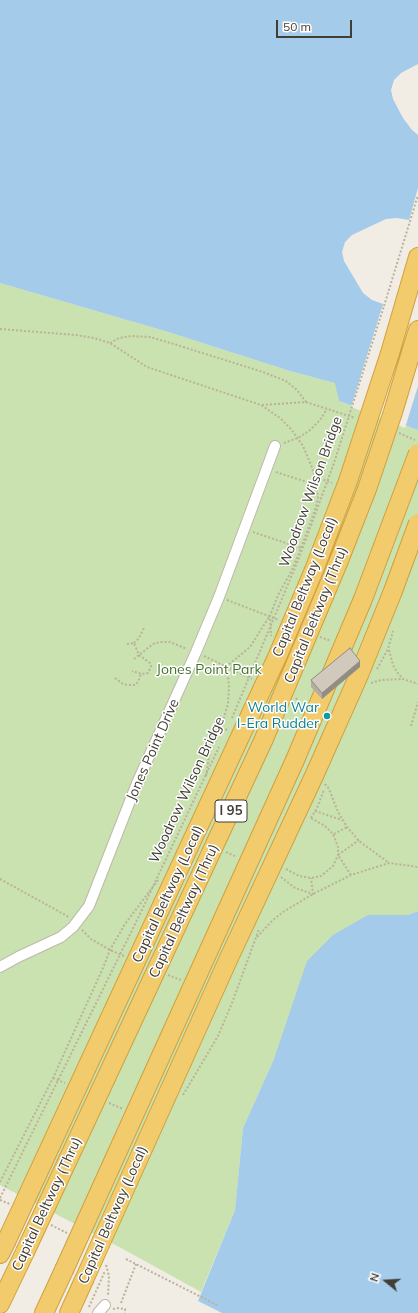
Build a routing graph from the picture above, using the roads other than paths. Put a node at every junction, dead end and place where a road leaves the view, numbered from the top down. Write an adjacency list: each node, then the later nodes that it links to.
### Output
1 (418, 257): 7 (highway, Capital Beltway (Local) / I 95, bridge)
2 (418, 330): 8 (highway, Capital Beltway (Thru) / I 95, bridge)
3 (275, 446): 6 (street, Jones Point Drive)
4 (418, 453): 9 (highway, I 95, bridge)
5 (418, 524): 10 (highway, Capital Beltway (Local), bridge)
6 (0, 967)
7 (3, 1248)
8 (0, 1304)
9 (44, 1313)
10 (69, 1313)

